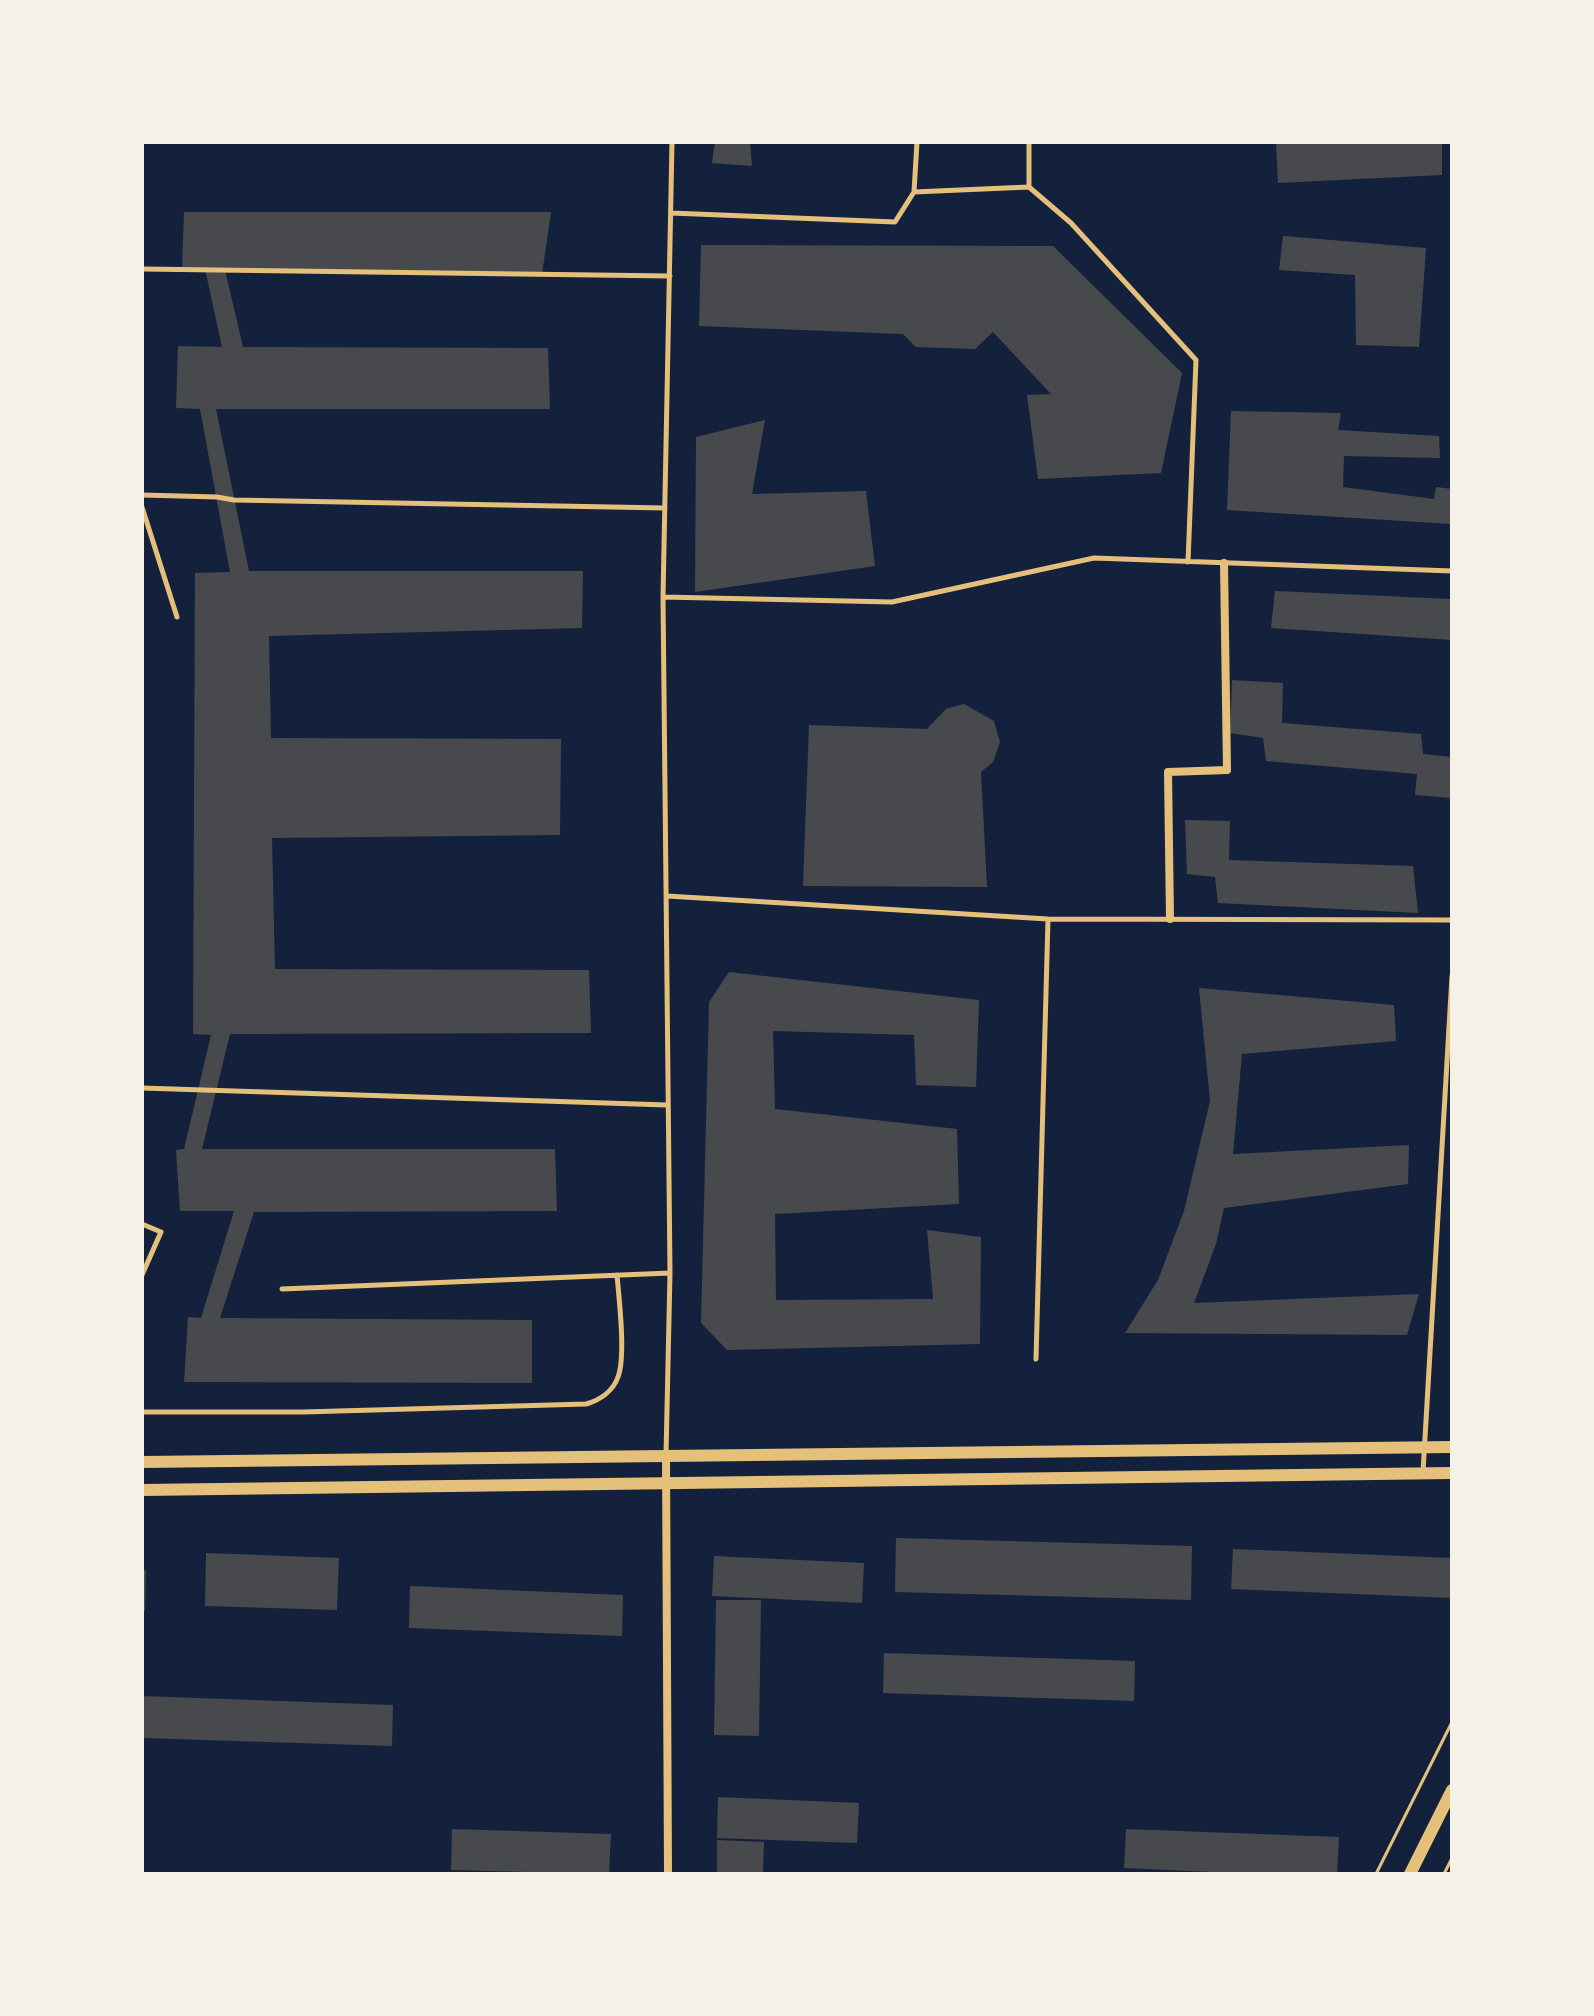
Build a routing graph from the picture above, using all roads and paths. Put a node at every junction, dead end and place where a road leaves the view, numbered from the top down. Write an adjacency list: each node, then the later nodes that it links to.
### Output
1 (672, 142): 6 (lane)
2 (917, 142): 5 (lane)
3 (1029, 142): 4 (lane)
4 (1029, 187): 5 (lane); 12 (lane)
5 (914, 192): 6 (lane)
6 (671, 213): 8 (lane)
7 (142, 269): 8 (lane)
8 (670, 276): 11 (lane)
9 (142, 495): 11 (lane)
10 (142, 507): 16 (lane)
11 (665, 508): 15 (lane)
12 (1188, 562): 13 (lane); 15 (lane)
13 (1224, 563): 14 (lane); 19 (street)
14 (1452, 571)
15 (663, 597): 17 (lane)
16 (177, 617)
17 (667, 896): 18 (lane); 23 (lane)
18 (1048, 919): 19 (lane); 29 (lane)
19 (1170, 919): 20 (lane)
20 (1452, 920)
21 (1452, 976): 32 (lane)
22 (142, 1088): 23 (lane)
23 (667, 1105): 25 (lane)
24 (142, 1224): 26 (lane)
25 (670, 1273): 27 (lane); 33 (lane)
26 (142, 1275)
27 (617, 1275): 28 (lane); 30 (lane)
28 (282, 1289)
29 (1036, 1359)
30 (142, 1412)
31 (1452, 1447): 32 (street)
32 (1424, 1448): 33 (street); 35 (lane)
33 (666, 1456): 34 (street); 37 (street)
34 (142, 1462)
35 (1423, 1473): 36 (street); 37 (street)
36 (1452, 1473)
37 (667, 1483): 38 (street); 42 (street)
38 (142, 1490)
39 (1452, 1722): 43 (path)
40 (1452, 1790): 44 (street)
41 (1452, 1858): 45 (path)
42 (668, 1874)
43 (1376, 1874)
44 (1410, 1874)
45 (1444, 1874)

